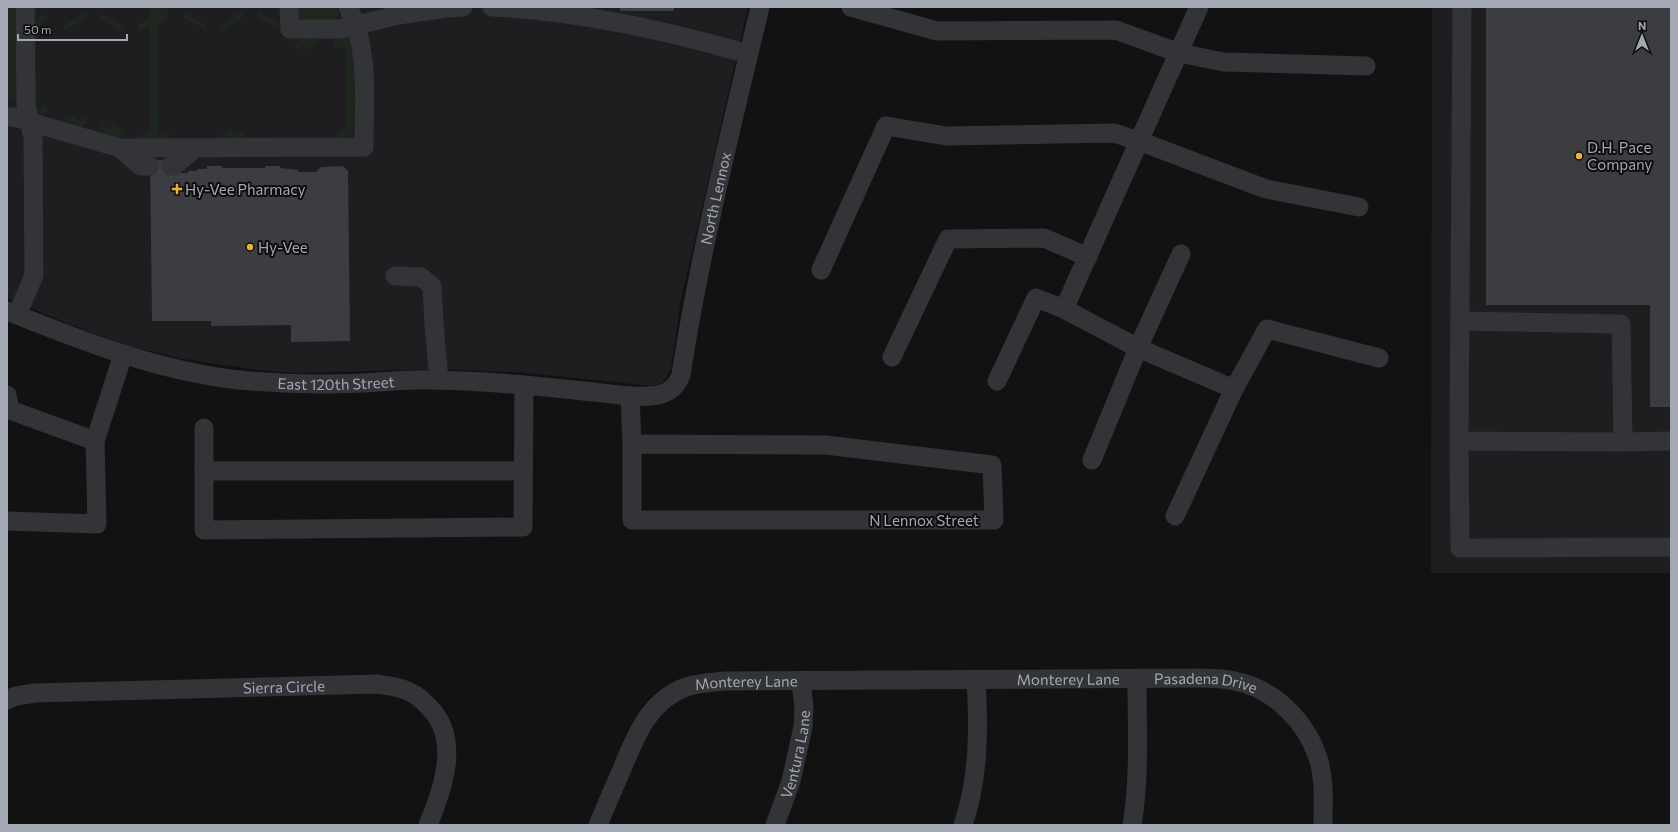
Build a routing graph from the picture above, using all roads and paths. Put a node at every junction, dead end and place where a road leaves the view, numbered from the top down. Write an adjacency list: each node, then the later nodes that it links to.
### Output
1 (25, 7): 16 (street)
2 (289, 7): 11 (street)
3 (348, 7): 11 (street)
4 (463, 7): 11 (street)
5 (492, 7): 13 (street)
6 (760, 7): 13 (street, North Lennox)
7 (851, 7): 10 (street)
8 (1199, 7): 12 (street)
9 (1462, 7): 29 (street)
10 (880, 11): 12 (street)
11 (355, 25): 19 (street)
12 (1179, 53): 14 (street); 17 (street)
13 (748, 54): 37 (street, North Lennox)
14 (1366, 66)
15 (7, 117): 16 (street)
16 (29, 122): 18 (street); 28 (street)
17 (1140, 141): 22 (street); 24 (street); 25 (street)
18 (120, 148): 19 (street); 20 (street)
19 (196, 148): 21 (street)
20 (150, 166)
21 (170, 166)
22 (1359, 206)
23 (1181, 254): 30 (street)
24 (1088, 257): 27 (street); 32 (street)
25 (821, 270)
26 (395, 276): 34 (street)
27 (1064, 309): 30 (street); 35 (street)
28 (12, 313): 31 (street, East 120th Street)
29 (1460, 321): 43 (street); 45 (street)
30 (1138, 348): 38 (street); 47 (street)
31 (123, 355): 34 (street, East 120th Street); 42 (street)
32 (892, 358)
33 (1379, 358): 38 (street)
34 (439, 380): 36 (street, East 120th Street)
35 (997, 381)
36 (524, 385): 40 (street, East 120th Street); 49 (street)
37 (673, 389): 40 (street, East 120th Street)
38 (1234, 389): 50 (street)
39 (7, 394): 42 (street)
40 (630, 396): 46 (street, N Lennox Street)
41 (204, 428): 48 (street)
42 (95, 441): 51 (street)
43 (1459, 441): 45 (street); 52 (street)
44 (1671, 441): 45 (street)
45 (1623, 442)
46 (632, 444): 46 (street, N Lennox Street)
47 (1092, 460)
48 (204, 471): 49 (street); 49 (street)
49 (522, 471)
50 (1175, 516)
51 (7, 521)
52 (1671, 547)
53 (1137, 678): 54 (street, Monterey Lane); 61 (street, Pasadena Drive); 62 (street, Pasadena Drive)
54 (976, 680): 55 (street, Monterey Lane); 60 (street)
55 (801, 682): 58 (street, Monterey Lane); 59 (street, Ventura Lane)
56 (7, 700): 57 (street, Sierra Circle)
57 (428, 825)
58 (598, 825)
59 (775, 825)
60 (964, 825)
61 (1132, 825)
62 (1323, 825)

